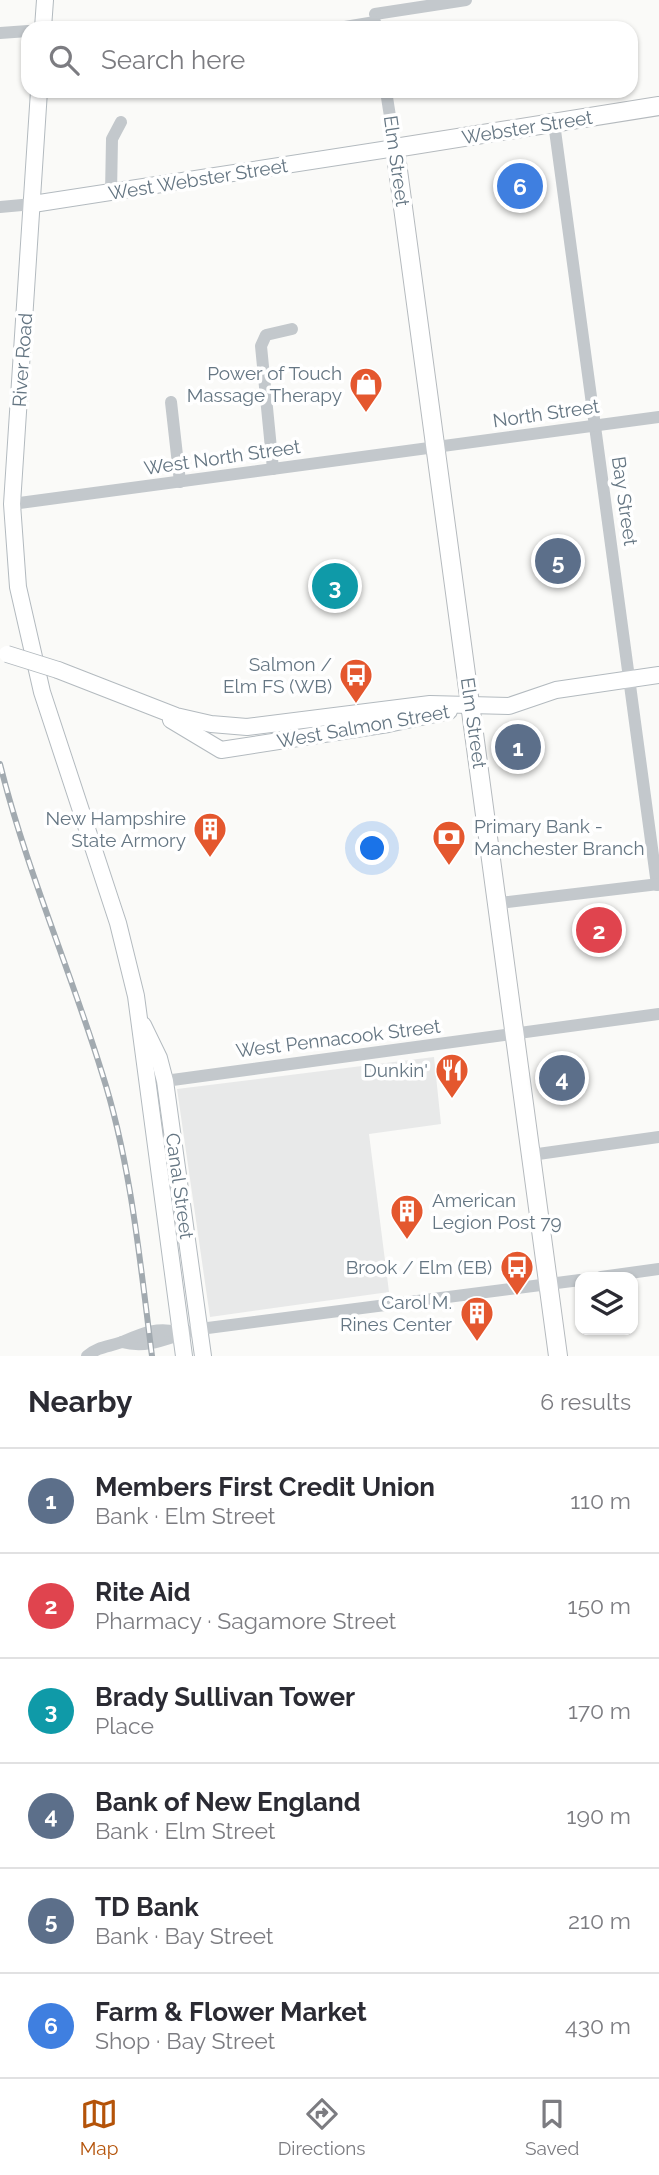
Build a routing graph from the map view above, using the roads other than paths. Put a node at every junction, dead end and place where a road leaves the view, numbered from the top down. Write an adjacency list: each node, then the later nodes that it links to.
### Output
1 (45, 0): 4 (street)
2 (372, 0): 5 (street)
3 (466, 0): 5 (street)
4 (44, 21)
5 (375, 21)
6 (21, 32): 7 (street)
7 (0, 33)
8 (39, 98): 15 (street, River Road)
9 (387, 98): 13 (street, Elm Street)
10 (659, 106): 12 (main road, Webster Street)
11 (121, 122): 14 (street)
12 (554, 123): 13 (main road, Webster Street); 20 (street, Bay Street)
13 (395, 148): 14 (street, West Webster Street); 21 (main road, Elm Street)
14 (111, 193): 15 (street, West Webster Street)
15 (33, 204): 16 (street, West Webster Street); 24 (street, River Road)
16 (0, 207)
17 (292, 329): 22 (street)
18 (171, 402): 23 (street)
19 (659, 417): 20 (street, North Street)
20 (595, 426): 21 (street, North Street); 27 (street, Bay Street)
21 (437, 447): 22 (street, West North Street); 29 (main road, Elm Street)
22 (273, 469): 23 (street, West North Street)
23 (180, 482): 24 (street, West North Street)
24 (12, 504): 30 (street, River Road)
25 (0, 652): 28 (street, West Salmon Street, bridge)
26 (659, 675): 27 (street)
27 (630, 679): 29 (street); 31 (street, Bay Street)
28 (138, 701): 29 (street, West Salmon Street); 29 (street, West Salmon Street)
29 (472, 706): 32 (main road, Elm Street)
30 (47, 709): 34 (street, Canal Street)
31 (658, 885): 32 (street)
32 (499, 902): 35 (main road, Elm Street)
33 (659, 1014): 35 (street, West Pennacook Street)
34 (141, 1020): 36 (street, Canal Street); 44 (street, Canal Street)
35 (515, 1033): 36 (street, West Pennacook Street); 38 (main road, Elm Street)
36 (165, 1081): 43 (street, Canal Street)
37 (659, 1137): 38 (street)
38 (531, 1155): 42 (main road, Elm Street)
39 (659, 1269): 40 (street)
40 (637, 1272)
41 (575, 1281): 42 (street)
42 (548, 1285): 43 (street); 48 (main road, Elm Street)
43 (200, 1329): 44 (street); 47 (street, Canal Street)
44 (181, 1333): 45 (street); 46 (street, Canal Street)
45 (87, 1356)
46 (184, 1356)
47 (203, 1356)
48 (558, 1356)

